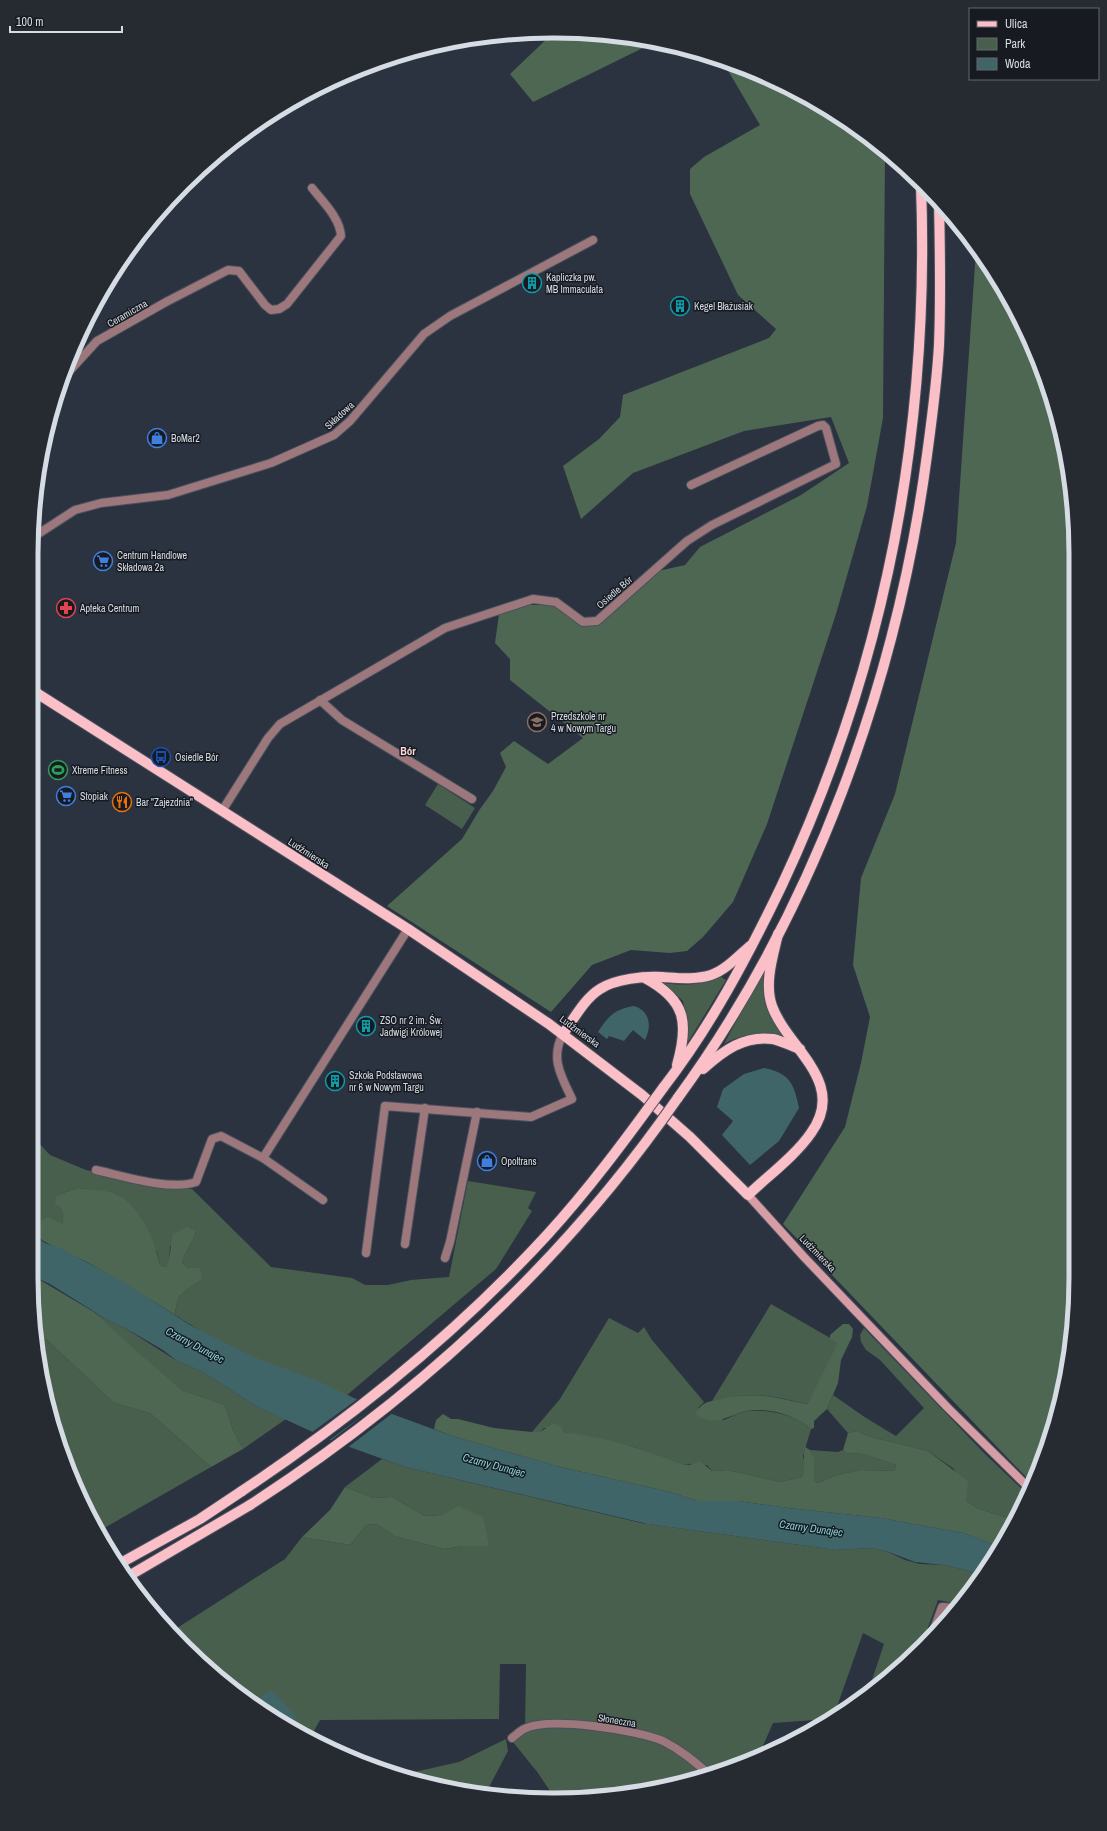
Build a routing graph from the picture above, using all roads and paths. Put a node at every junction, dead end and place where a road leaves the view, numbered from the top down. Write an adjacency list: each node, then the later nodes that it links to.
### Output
1 (312, 188): 5 (street, Ceramiczna)
2 (921, 192): 14 (main road)
3 (939, 212): 13 (main road)
4 (593, 240): 7 (street, Składowa)
5 (73, 368)
6 (692, 485): 9 (street, Osiedle Bór)
7 (39, 534)
8 (38, 693): 11 (main road, Ludźmierska)
9 (320, 700): 10 (street); 11 (street, Osiedle Bór)
10 (472, 799)
11 (222, 811): 12 (main road, Ludźmierska)
12 (408, 929): 16 (main road, Ludźmierska); 22 (street)
13 (778, 934): 17 (main road); 19 (main road)
14 (755, 942): 15 (main road); 18 (main road)
15 (645, 978): 16 (main road); 18 (main road)
16 (563, 1034): 21 (street); 24 (main road, Ludźmierska)
17 (800, 1049): 19 (main road); 24 (main road)
18 (674, 1073): 30 (main road, bridge)
19 (691, 1080): 31 (main road, bridge)
20 (425, 1108): 21 (street); 26 (street); 27 (street)
21 (477, 1112): 28 (street)
22 (263, 1158): 23 (street); 25 (street)
23 (96, 1170)
24 (748, 1195): 29 (main road, Ludźmierska)
25 (322, 1200)
26 (405, 1244)
27 (366, 1252)
28 (445, 1258)
29 (1026, 1485)
30 (123, 1562)
31 (132, 1574)
32 (949, 1607): 33 (street)
33 (937, 1622)
34 (512, 1738): 35 (street, Słoneczna)
35 (704, 1770)

